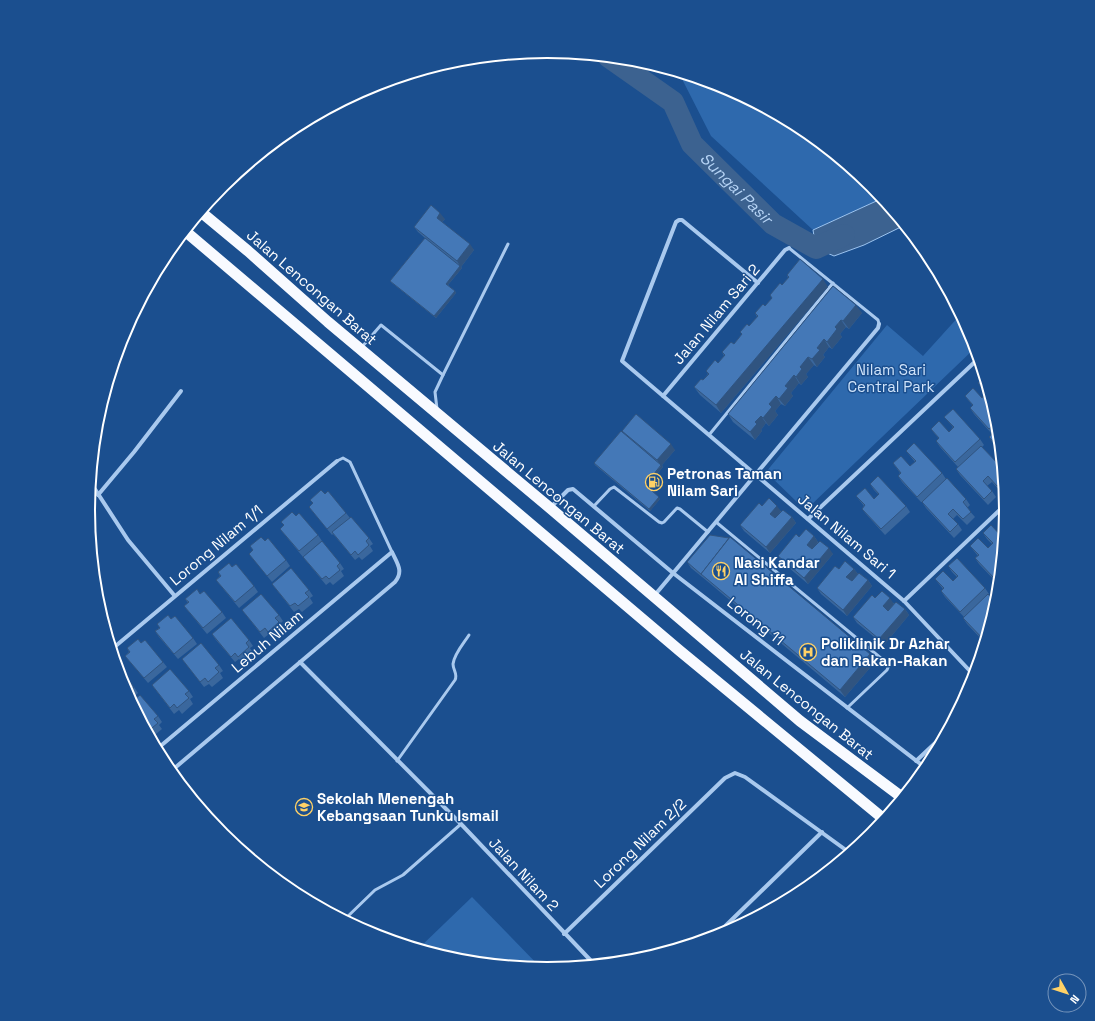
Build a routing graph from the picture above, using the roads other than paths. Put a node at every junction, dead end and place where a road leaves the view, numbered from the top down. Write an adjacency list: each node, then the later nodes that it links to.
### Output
1 (205, 215): 8 (highway, Jalan Lencongan Barat)
2 (190, 234): 42 (highway)
3 (508, 244): 10 (lane)
4 (789, 248): 5 (street, Jalan Nilam Sari 2); 6 (lane)
5 (758, 283): 12 (street, Jalan Nilam Sari 2); 12 (street, Jalan Nilam Sari 1)
6 (833, 283): 7 (lane); 14 (lane)
7 (879, 324): 16 (street)
8 (360, 349): 10 (lane); 13 (highway, Jalan Lencongan Barat)
9 (975, 362): 22 (street)
10 (443, 375): 13 (lane)
11 (181, 391): 18 (street)
12 (663, 396): 14 (street, Jalan Nilam Sari 1)
13 (438, 414): 20 (highway, Jalan Lencongan Barat)
14 (709, 435): 16 (street, Jalan Nilam Sari 1)
15 (337, 461): 25 (lane); 27 (street, Lorong Nilam 1/1)
16 (755, 473): 22 (street, Jalan Nilam Sari 1); 23 (street)
17 (96, 491): 18 (street)
18 (98, 495): 27 (street)
19 (594, 506): 20 (street, Lorong 11); 24 (lane); 26 (street, Lorong 11)
20 (550, 508): 28 (highway, Jalan Lencongan Barat)
21 (1000, 510): 29 (street)
22 (808, 519): 29 (street, Jalan Nilam Sari 1)
23 (716, 522): 24 (street); 34 (lane)
24 (708, 532): 26 (street)
25 (392, 552): 32 (street); 36 (street, Lebuh Nilam)
26 (673, 573): 28 (street); 34 (street, Lorong 11)
27 (174, 595): 31 (street, Lorong Nilam 1/1)
28 (654, 596): 41 (highway, Jalan Lencongan Barat)
29 (904, 601): 33 (street, Jalan Nilam Sari 1)
30 (469, 635): 37 (lane)
31 (116, 646)
32 (300, 662): 37 (street, Jalan Nilam 2); 40 (street)
33 (971, 671)
34 (847, 708): 38 (street, Lorong 11)
35 (936, 743): 38 (street)
36 (161, 746)
37 (397, 761): 43 (street, Jalan Nilam 2)
38 (916, 761): 39 (street, Lorong 11)
39 (922, 765)
40 (175, 768)
41 (899, 795)
42 (881, 816)
43 (461, 824): 46 (lane); 48 (street, Jalan Nilam 2)
44 (822, 832): 45 (street); 47 (street); 48 (street, Lorong Nilam 2/2)
45 (846, 851)
46 (348, 916)
47 (723, 928)
48 (564, 934): 49 (street, Jalan Nilam 2)
49 (590, 961)

